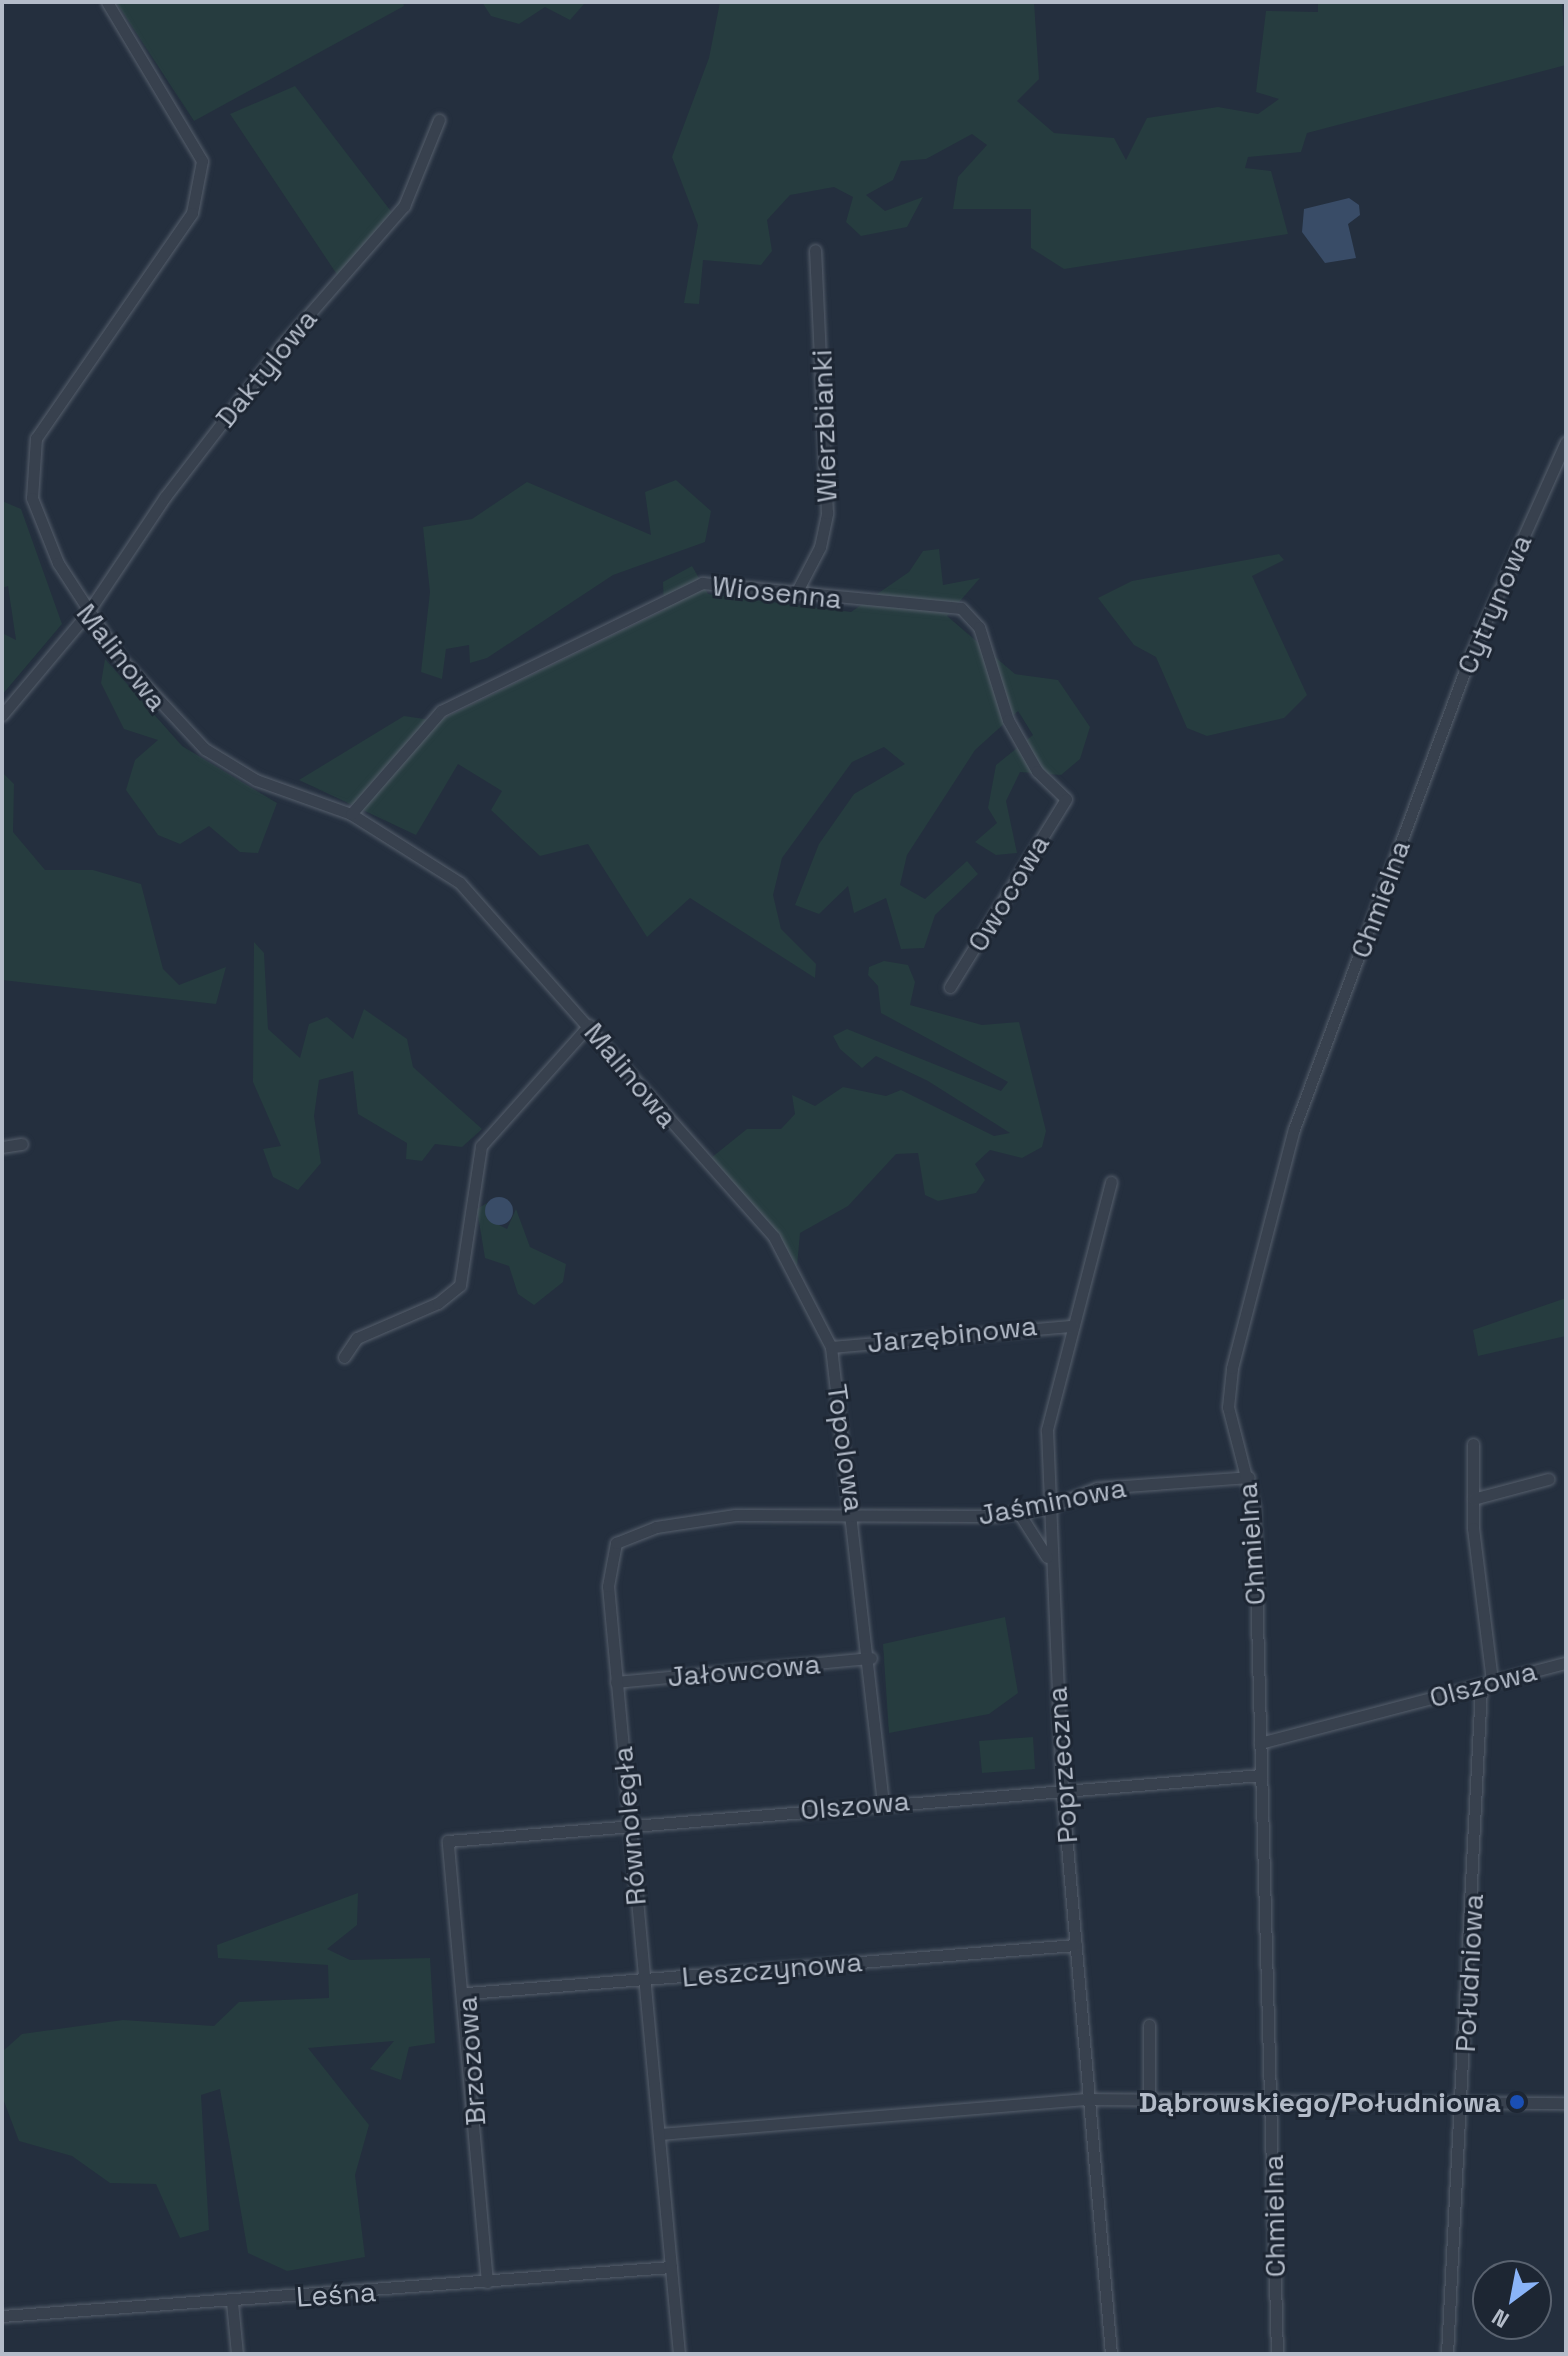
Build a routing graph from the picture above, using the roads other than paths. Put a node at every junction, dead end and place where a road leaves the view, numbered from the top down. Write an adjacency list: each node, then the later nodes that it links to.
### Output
1 (107, 2): 6 (street, Malinowa)
2 (439, 120): 6 (street, Daktylowa)
3 (815, 250): 5 (street, Wierzbianki)
4 (1566, 442): 8 (street, Cytrynowa)
5 (795, 595): 9 (street, Wiosenna); 10 (street, Wiosenna)
6 (86, 615): 7 (street, Daktylowa); 10 (street, Malinowa)
7 (2, 715)
8 (1428, 770): 21 (street, Chmielna)
9 (1066, 799): 11 (street, Owocowa)
10 (351, 814): 12 (street, Malinowa)
11 (950, 987)
12 (589, 1025): 13 (street, Malinowa); 19 (street)
13 (686, 1141): 18 (street, Topolowa)
14 (22, 1144): 15 (street)
15 (2, 1147)
16 (1111, 1182): 17 (street, Poprzeczna)
17 (1073, 1326): 18 (street, Jarzębinowa); 24 (street, Poprzeczna)
18 (831, 1347): 26 (street, Topolowa)
19 (344, 1357)
20 (1473, 1444): 23 (street)
21 (1249, 1477): 24 (street, Jaśminowa); 33 (street, Chmielna)
22 (1548, 1479): 23 (street)
23 (1473, 1499): 30 (street)
24 (1049, 1507): 25 (street, Jaśminowa); 27 (street, Poprzeczna)
25 (1019, 1513): 26 (street, Jaśminowa); 27 (street)
26 (856, 1517): 28 (street, Topolowa); 31 (street, Równoległa)
27 (1048, 1557): 35 (street, Poprzeczna)
28 (871, 1658): 31 (street, Jałowcowa); 36 (street, Topolowa)
29 (1566, 1663): 30 (street, Olszowa)
30 (1492, 1680): 32 (street, Olszowa)
31 (616, 1682): 37 (street, Równoległa)
32 (1481, 1688): 33 (street, Olszowa); 46 (street, Południowa)
33 (1260, 1743): 34 (street, Chmielna)
34 (1261, 1775): 35 (street, Olszowa); 43 (street, Chmielna)
35 (1062, 1787): 36 (street, Olszowa); 39 (street, Poprzeczna)
36 (883, 1802): 37 (street, Olszowa)
37 (629, 1826): 38 (street, Olszowa); 40 (street, Równoległa)
38 (448, 1841): 41 (street, Brzozowa)
39 (1076, 1945): 40 (street, Leszczynowa); 44 (street, Poprzeczna)
40 (643, 1979): 41 (street, Leszczynowa); 48 (street, Równoległa)
41 (467, 1993): 50 (street, Brzozowa)
42 (1149, 2025): 45 (street)
43 (1270, 2098): 45 (street); 46 (street); 56 (street, Chmielna)
44 (1087, 2099): 45 (street); 48 (street); 55 (street, Poprzeczna)
45 (1149, 2099)
46 (1462, 2101): 47 (street); 57 (street, Południowa)
47 (1566, 2103)
48 (659, 2134): 49 (street, Równoległa)
49 (671, 2267): 50 (street, Leśna); 54 (street, Równoległa)
50 (487, 2282): 51 (street, Leśna)
51 (232, 2302): 52 (street, Leśna); 53 (street)
52 (2, 2316)
53 (237, 2354)
54 (679, 2354)
55 (1111, 2354)
56 (1277, 2354)
57 (1447, 2354)

